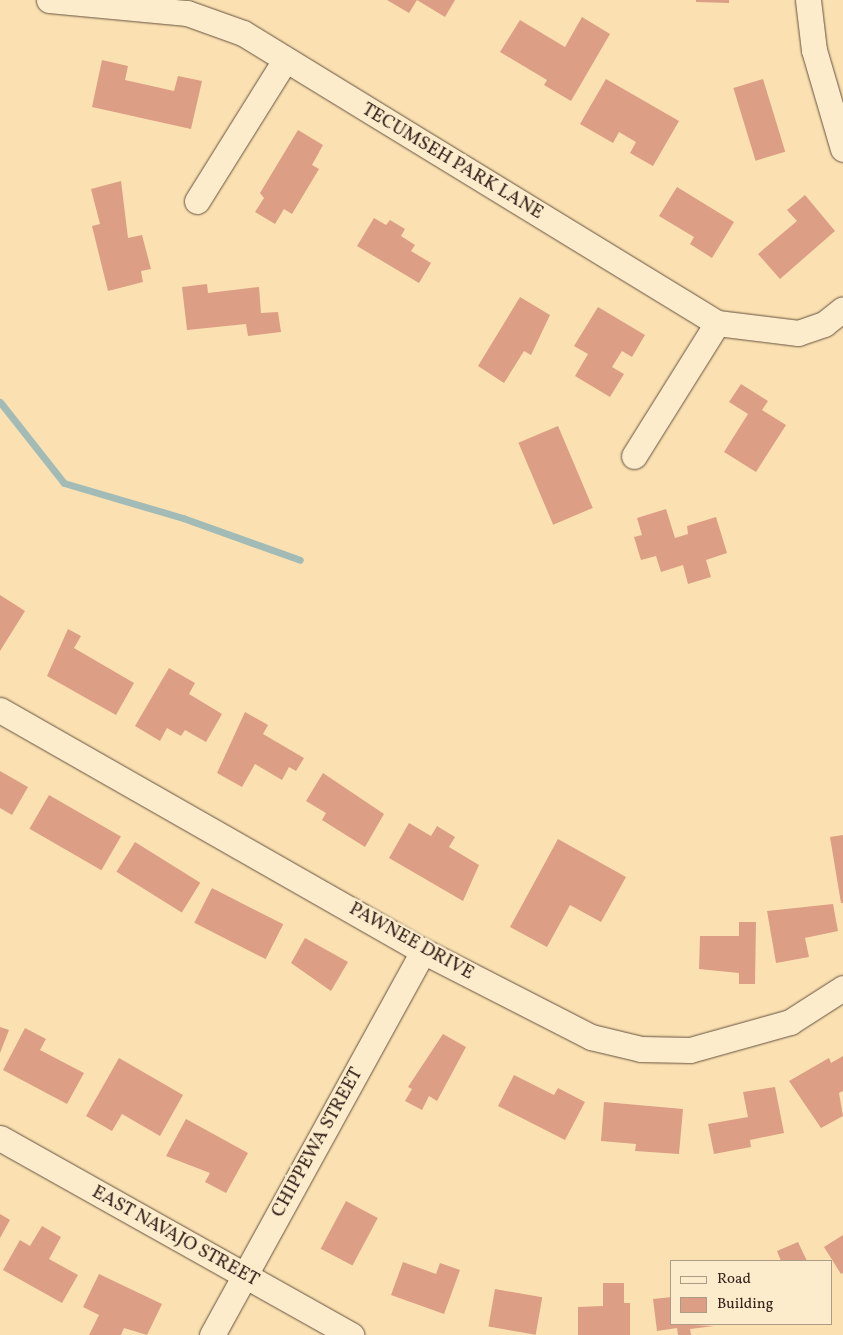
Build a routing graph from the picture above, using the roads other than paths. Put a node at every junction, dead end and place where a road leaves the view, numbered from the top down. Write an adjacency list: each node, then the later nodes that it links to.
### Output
1 (49, 0): 3 (street, TECUMSEH PARK LANE)
2 (808, 0): 4 (street)
3 (285, 60): 5 (street); 7 (street, TECUMSEH PARK LANE)
4 (843, 148)
5 (197, 201)
6 (843, 309): 7 (street, TECUMSEH PARK LANE)
7 (717, 323): 8 (street)
8 (634, 456)
9 (0, 710): 10 (street, PAWNEE DRIVE)
10 (423, 951): 11 (street, PAWNEE DRIVE); 13 (street, CHIPPEWA STREET)
11 (843, 988)
12 (0, 1138): 13 (street, EAST NAVAJO STREET)
13 (245, 1276): 14 (street, CHIPPEWA STREET); 15 (street, EAST NAVAJO STREET)
14 (212, 1335)
15 (351, 1335)

